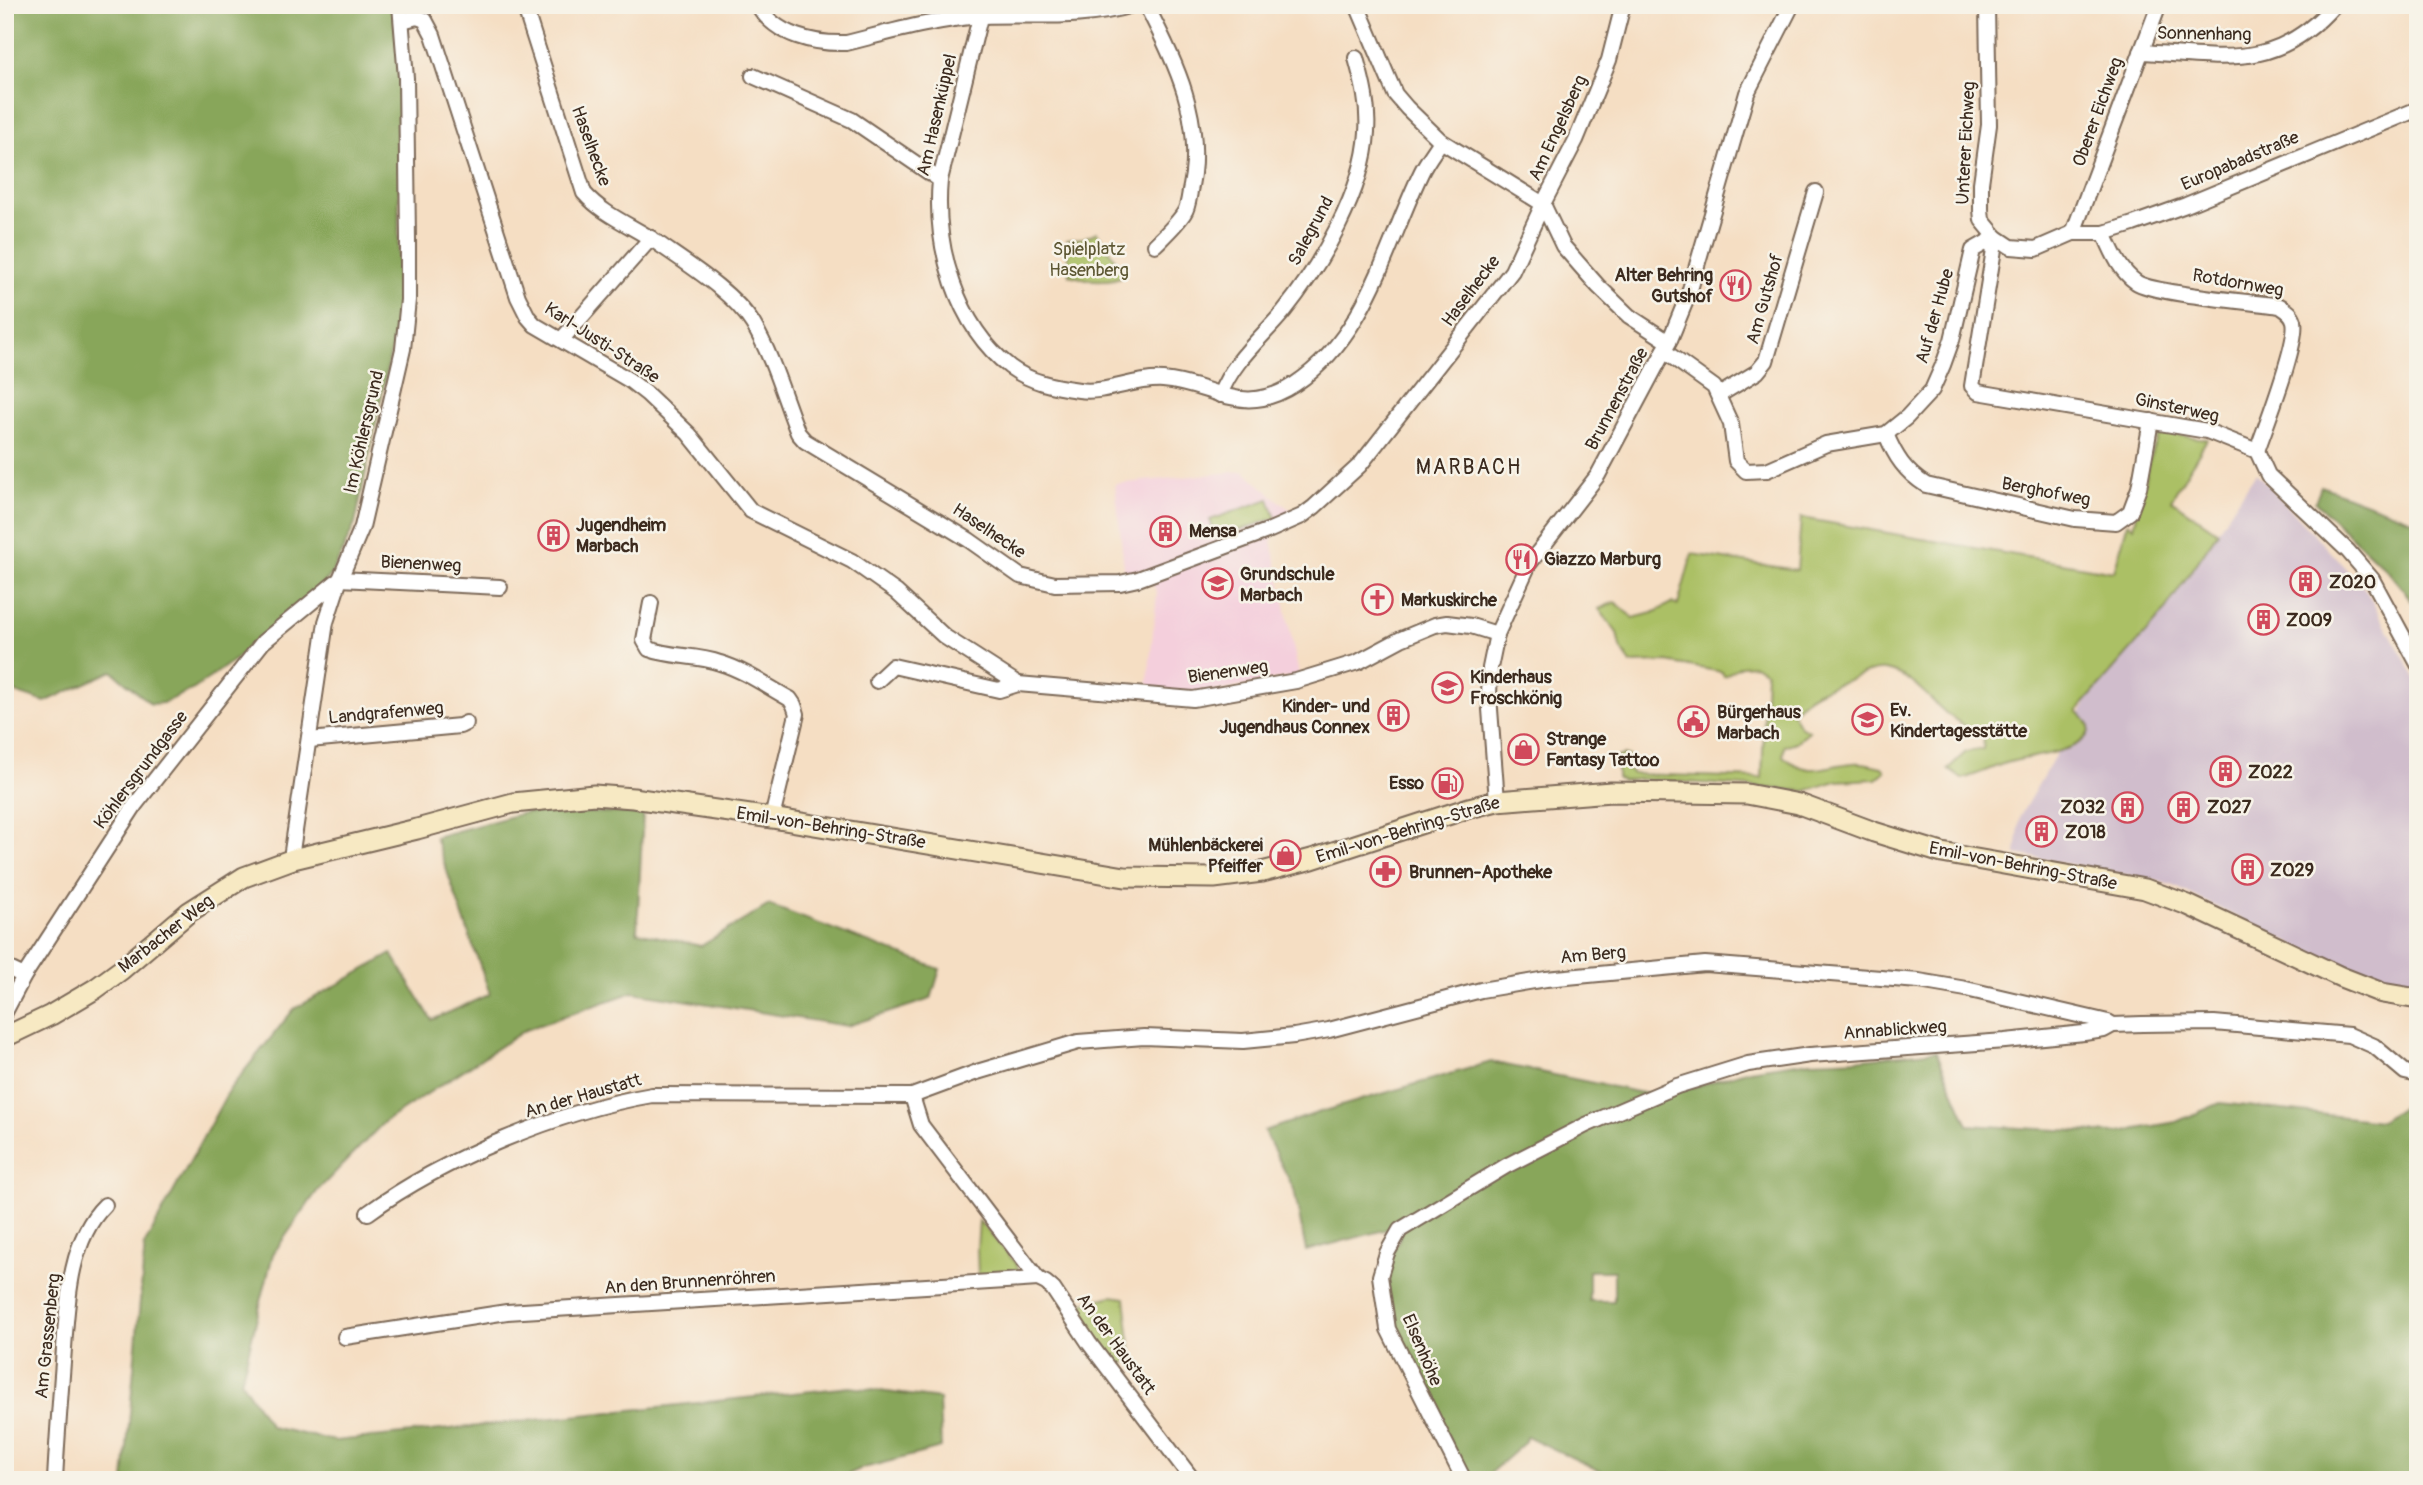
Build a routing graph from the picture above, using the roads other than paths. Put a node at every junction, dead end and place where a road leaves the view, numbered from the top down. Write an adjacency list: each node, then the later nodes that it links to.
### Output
1 (400, 5): 14 (street, Im Köhlersgrund)
2 (524, 5): 26 (street, Haselhecke)
3 (758, 5): 13 (street)
4 (1132, 5): 12 (street)
5 (1146, 5): 27 (street)
6 (1357, 5): 19 (street)
7 (1623, 5): 22 (street, Am Engelsberg)
8 (1792, 5): 29 (street, Brunnenstraße)
9 (1987, 5): 25 (street, Unterer Eichweg)
10 (2160, 5): 15 (street, Oberer Eichweg)
11 (2334, 5): 15 (street, Sonnenhang)
12 (1057, 10): 13 (street)
13 (982, 11): 20 (street, Am Hasenküppel)
14 (402, 21): 28 (street, Karl-Justi-Straße); 35 (street, Im Köhlersgrund)
15 (2141, 52): 23 (street, Oberer Eichweg)
16 (1356, 58): 30 (street, Salegrund)
17 (752, 76): 20 (street)
18 (2418, 109): 24 (street, Europabadstraße)
19 (1441, 141): 22 (street); 30 (street, Am Hasenküppel)
20 (940, 180): 30 (street, Am Hasenküppel)
21 (1816, 191): 31 (street, Am Gutshof)
22 (1544, 204): 26 (street, Haselhecke); 29 (street, Am Engelsberg)
23 (2073, 233): 24 (street, Europabadstraße); 25 (street)
24 (2104, 233): 34 (street, Rotdornweg)
25 (1996, 237): 32 (street, Ginsterweg); 33 (street, Auf der Hube)
26 (651, 238): 28 (street)
27 (1155, 245)
28 (562, 340): 41 (street, Karl-Justi-Straße)
29 (1666, 347): 31 (street); 38 (street, Brunnenstraße)
30 (1220, 395)
31 (1719, 395): 33 (street)
32 (2151, 421): 33 (street, Berghofweg); 34 (street, Ginsterweg)
33 (1886, 434)
34 (2257, 451): 39 (street)
35 (340, 579): 36 (street, Bienenweg); 43 (street, Im Köhlersgrund); 49 (street, Köhlersgrundgasse)
36 (500, 587)
37 (650, 603): 45 (street)
38 (1497, 634): 41 (street, Bienenweg); 44 (street, Brunnenstraße)
39 (2418, 664)
40 (877, 681): 41 (street, Bienenweg)
41 (1018, 684)
42 (466, 723): 43 (street, Landgrafenweg)
43 (309, 740): 47 (street, Im Köhlersgrund)
44 (1497, 802): 45 (main road, Emil-von-Behring-Straße); 50 (main road, Emil-von-Behring-Straße)
45 (772, 818): 46 (main road, Emil-von-Behring-Straße)
46 (417, 829): 47 (main road, Marbacher Weg)
47 (293, 859): 53 (main road, Marbacher Weg)
48 (5, 967): 49 (street)
49 (24, 976): 51 (street, Köhlersgrundgasse)
50 (2418, 999)
51 (5, 1012)
52 (2113, 1025): 54 (street, Am Berg); 55 (street, Annablickweg); 59 (street, Annablickweg)
53 (5, 1037)
54 (1078, 1042): 56 (street, An der Haustatt)
55 (2418, 1075)
56 (912, 1096): 58 (street, An der Haustatt); 60 (street, An der Haustatt)
57 (105, 1205): 62 (street, Am Grassenberg)
58 (368, 1213)
59 (1400, 1230): 64 (street, Elsenhöhe)
60 (1038, 1279): 61 (street, An den Brunnenröhren); 63 (street, An der Haustatt)
61 (345, 1337)
62 (55, 1480)
63 (1193, 1480)
64 (1464, 1480)

